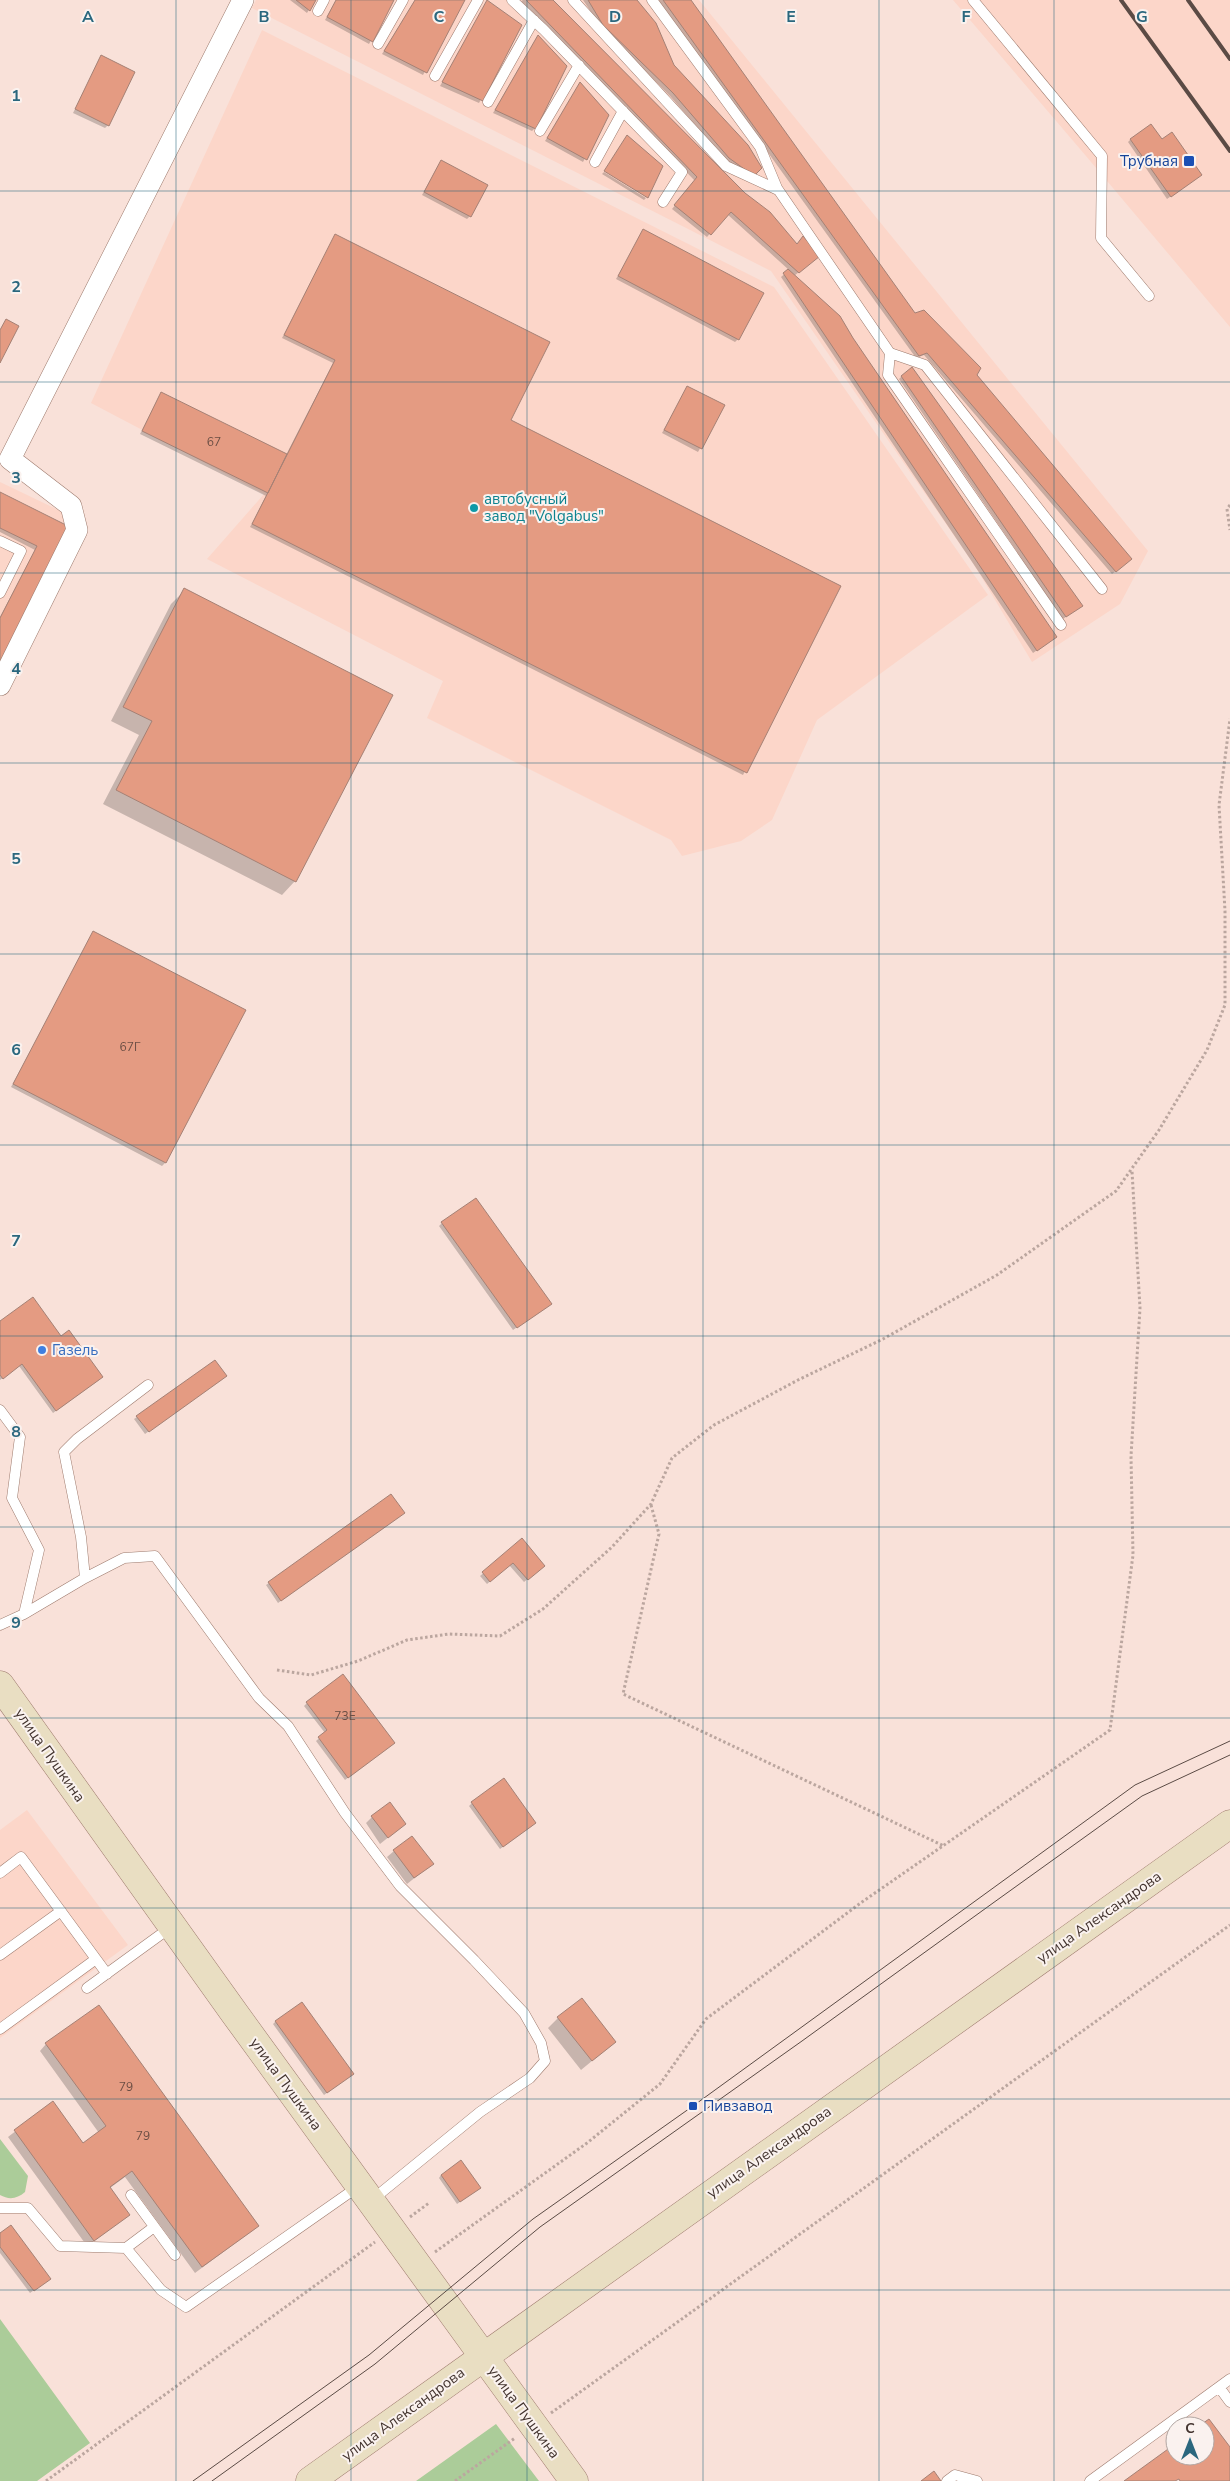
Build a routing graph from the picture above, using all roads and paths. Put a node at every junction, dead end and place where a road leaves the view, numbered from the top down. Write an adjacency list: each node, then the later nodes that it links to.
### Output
1 (243, 0): 22 (street)
2 (324, 0): 9 (lane)
3 (403, 0): 11 (lane)
4 (478, 0): 13 (lane)
5 (512, 0): 10 (lane)
6 (572, 0): 18 (lane)
7 (652, 0): 18 (lane)
8 (973, 0): 20 (lane)
9 (318, 11)
10 (534, 20): 12 (lane); 14 (lane)
11 (378, 44)
12 (578, 65): 15 (lane); 16 (lane)
13 (435, 76)
14 (488, 102)
15 (623, 111): 17 (lane); 19 (lane)
16 (540, 131)
17 (594, 162)
18 (778, 190): 21 (lane)
19 (663, 202)
20 (1149, 296)
21 (890, 353): 26 (lane); 28 (lane)
22 (5, 457): 29 (street)
23 (1230, 505): 24 (path)
24 (1230, 530)
25 (0, 541): 27 (lane)
26 (1102, 589)
27 (0, 593)
28 (1061, 625)
29 (0, 685)
30 (1230, 719): 31 (path)
31 (1132, 1169): 34 (path); 41 (path)
32 (148, 1385): 35 (lane)
33 (0, 1410): 36 (lane)
34 (651, 1504): 38 (path); 41 (path)
35 (85, 1578): 36 (lane); 51 (lane)
36 (24, 1614): 37 (lane)
37 (0, 1625)
38 (277, 1670)
39 (0, 1685): 45 (main road, улица Пушкина)
40 (1230, 1824): 60 (main road, улица Александрова)
41 (944, 1846): 59 (path)
42 (0, 1873): 43 (lane)
43 (61, 1911): 46 (lane); 47 (lane)
44 (1230, 1925): 64 (path)
45 (172, 1926): 48 (lane); 51 (main road, улица Пушкина)
46 (0, 1955)
47 (96, 1959): 48 (lane); 50 (lane)
48 (107, 1974): 49 (lane)
49 (87, 1988)
50 (0, 2029)
51 (365, 2193): 56 (main road, улица Пушкина); 57 (lane)
52 (131, 2195): 55 (lane)
53 (429, 2203): 56 (path)
54 (0, 2208): 57 (lane)
55 (154, 2227): 57 (lane); 58 (lane)
56 (392, 2230): 59 (main road, улица Пушкина); 66 (path)
57 (126, 2248)
58 (175, 2255)
59 (417, 2266): 60 (main road, улица Пушкина)
60 (483, 2356): 67 (main road, улица Александрова); 69 (main road, улица Пушкина)
61 (1230, 2379): 62 (lane)
62 (1219, 2387): 63 (lane); 72 (lane)
63 (1230, 2402)
64 (550, 2413)
65 (515, 2438): 68 (path)
66 (46, 2481)
67 (310, 2481)
68 (455, 2481)
69 (574, 2481)
70 (947, 2481): 71 (lane)
71 (978, 2481)
72 (1090, 2481)

